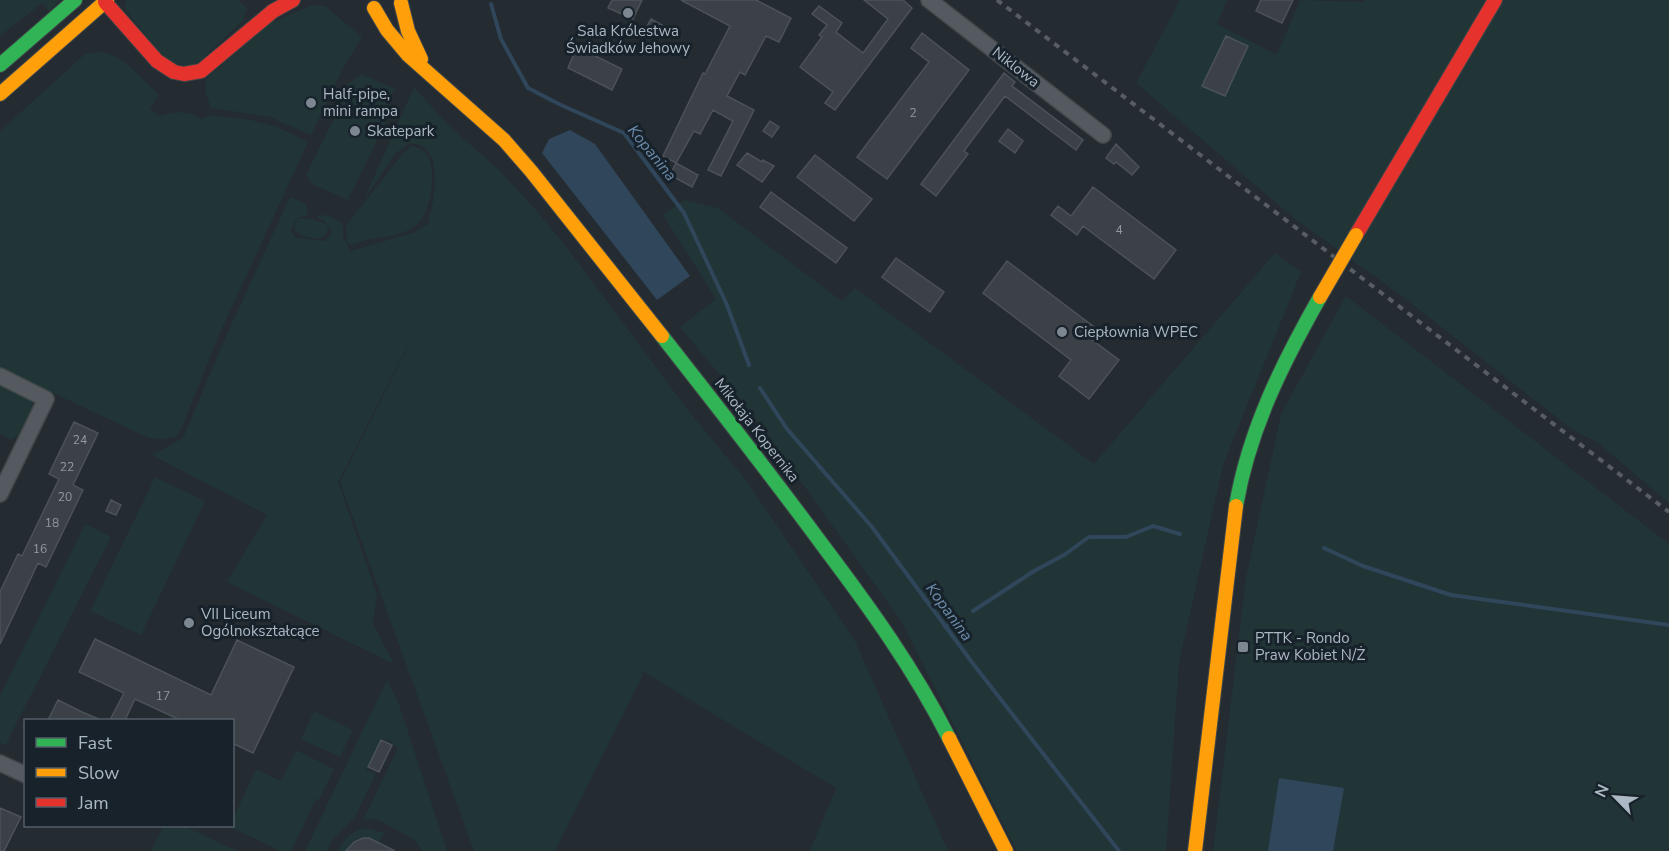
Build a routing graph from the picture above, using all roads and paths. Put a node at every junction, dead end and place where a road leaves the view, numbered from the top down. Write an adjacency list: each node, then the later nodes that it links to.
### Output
1 (292, 0): 4 (street)
2 (929, 0): 12 (street, Niklowa)
3 (1495, 0): 18 (street, bridge)
4 (106, 1): 11 (street)
5 (360, 2): 8 (street)
6 (402, 2): 8 (street); 10 (street, Mikołaja Kopernika)
7 (68, 3): 9 (street)
8 (374, 8): 10 (street, Mikołaja Kopernika)
9 (0, 65)
10 (427, 70): 17 (street, Mikołaja Kopernika)
11 (0, 94)
12 (1103, 135)
13 (0, 376): 14 (street)
14 (0, 494)
15 (0, 763): 16 (street)
16 (24, 775)
17 (1006, 851)
18 (1195, 851)

